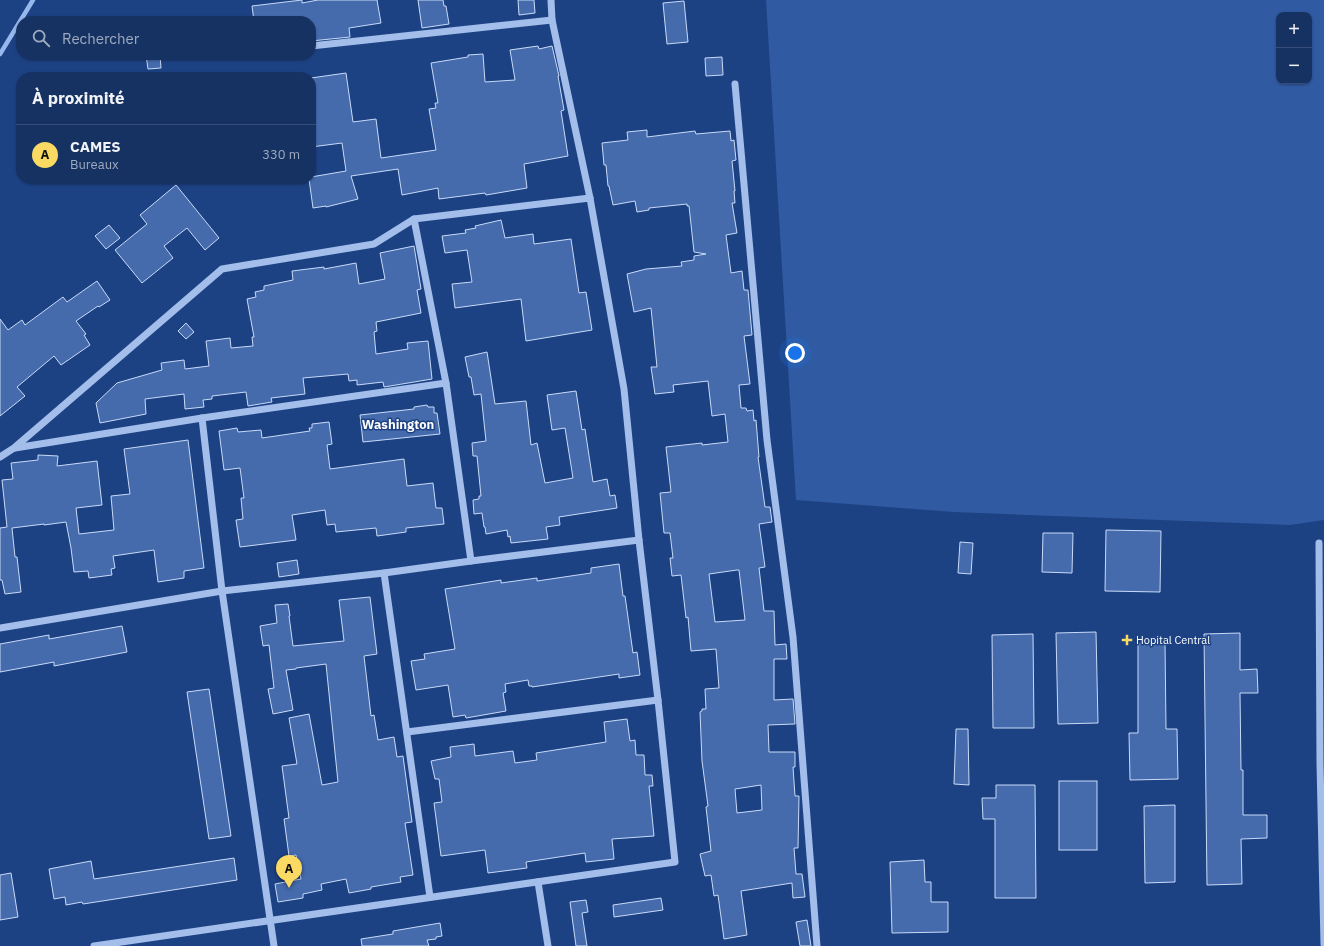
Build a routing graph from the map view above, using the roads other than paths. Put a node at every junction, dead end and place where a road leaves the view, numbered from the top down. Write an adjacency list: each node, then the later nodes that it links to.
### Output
1 (551, 0): 2 (street)
2 (552, 20): 3 (street); 5 (street)
3 (316, 45)
4 (735, 84): 27 (street)
5 (590, 198): 6 (street); 11 (street)
6 (414, 219): 7 (street); 9 (street)
7 (446, 383): 8 (street); 13 (street)
8 (202, 418): 9 (street); 15 (street)
9 (14, 448): 10 (street)
10 (0, 457)
11 (639, 540): 13 (street); 17 (street)
12 (1319, 543): 22 (street)
13 (471, 561): 14 (street)
14 (384, 573): 15 (street); 18 (street)
15 (222, 591): 16 (street); 21 (street)
16 (0, 628)
17 (658, 700): 18 (street); 19 (street)
18 (407, 732): 20 (street)
19 (538, 882): 20 (street); 26 (street)
20 (430, 897): 21 (street)
21 (270, 920): 23 (street); 25 (street)
22 (1324, 944)
23 (106, 945): 24 (street)
24 (94, 946)
25 (274, 946)
26 (548, 946)
27 (817, 946)

